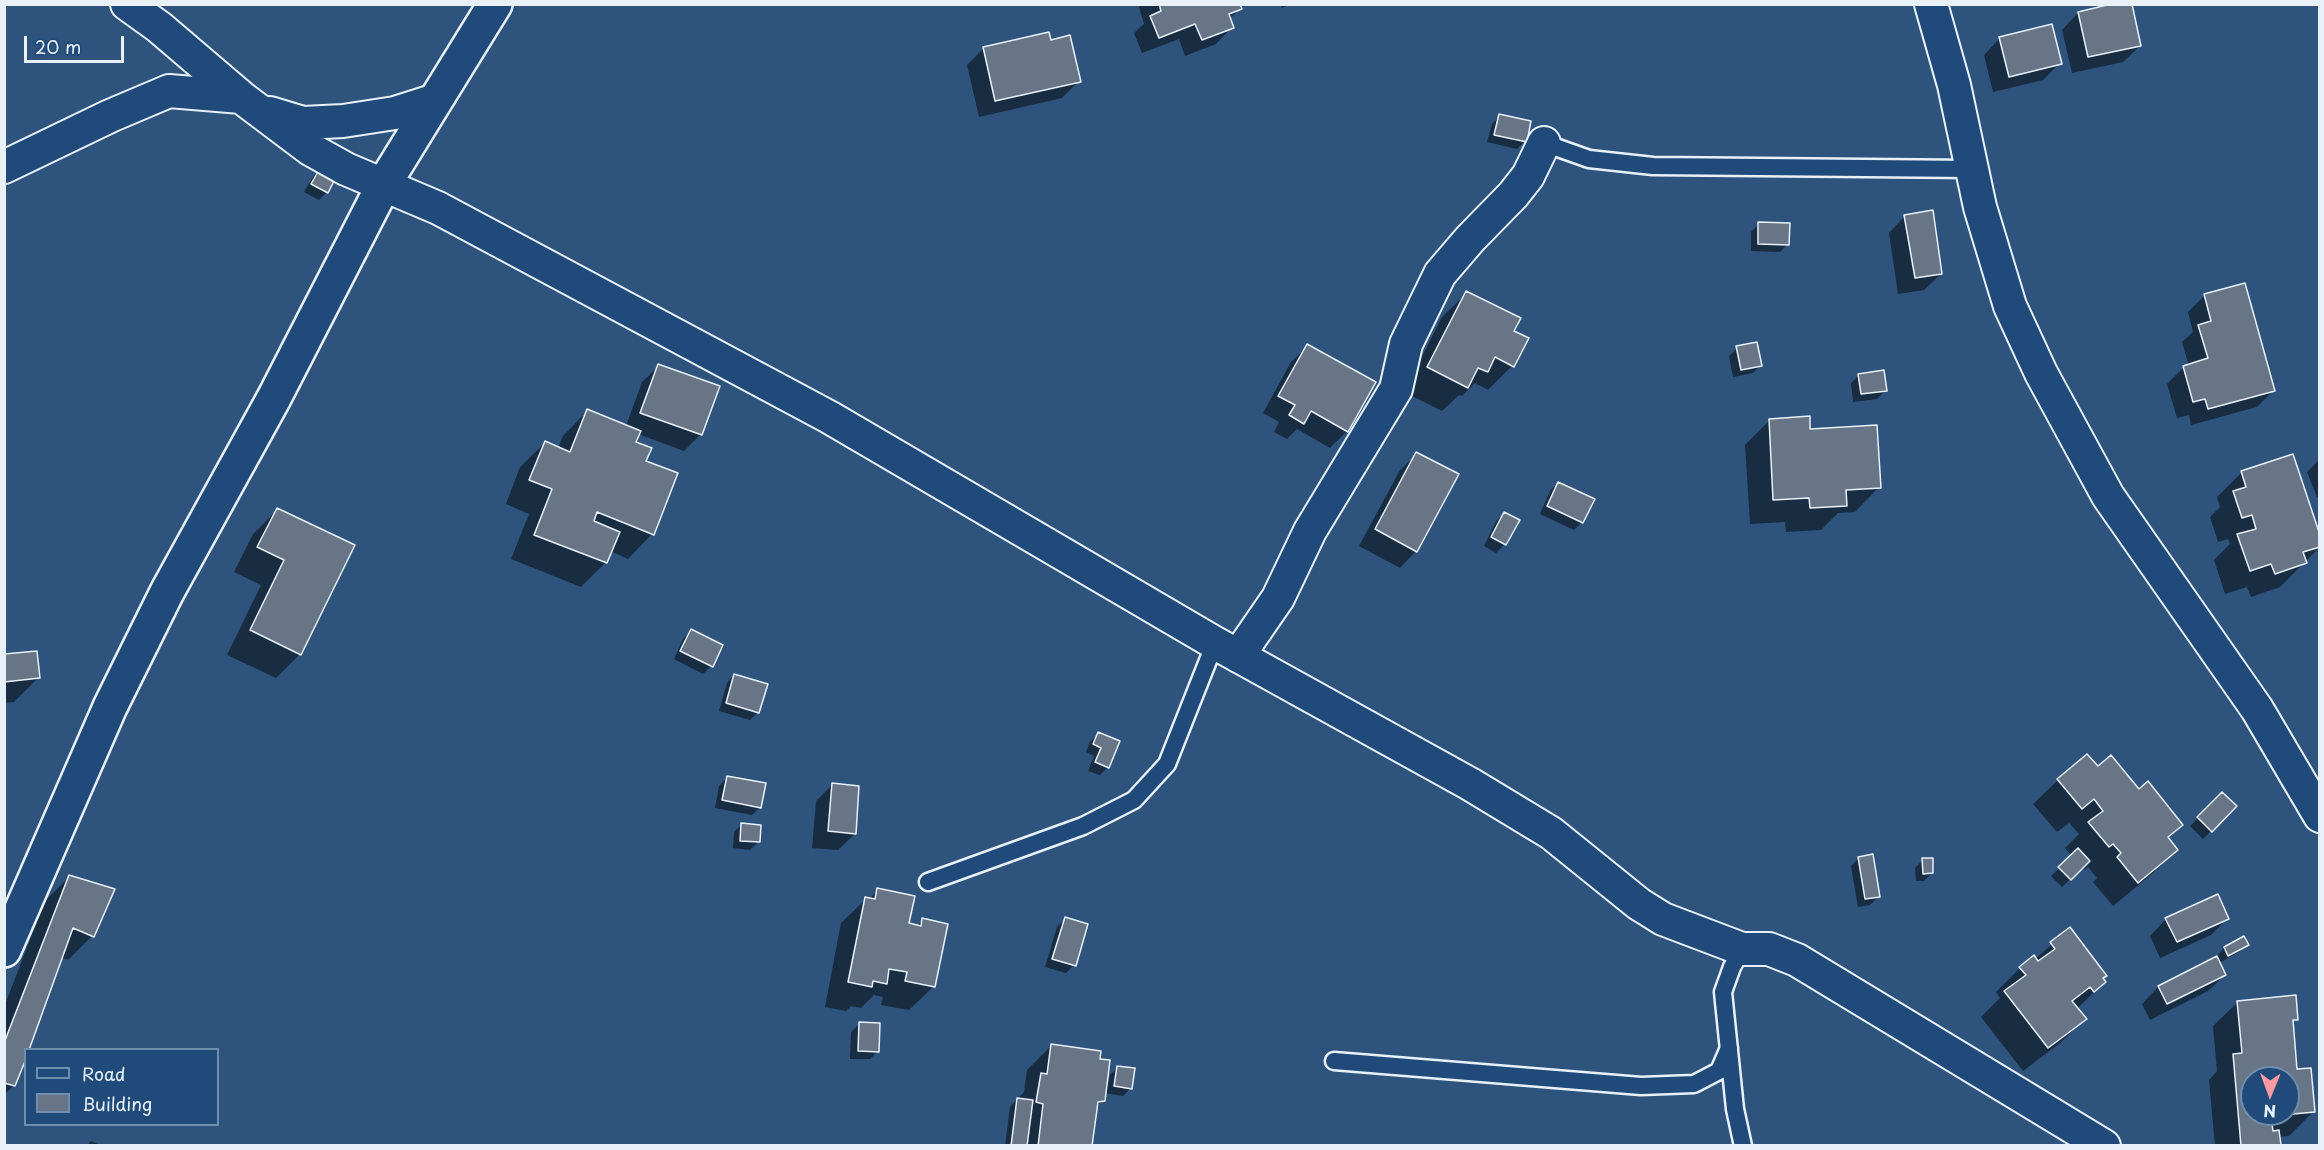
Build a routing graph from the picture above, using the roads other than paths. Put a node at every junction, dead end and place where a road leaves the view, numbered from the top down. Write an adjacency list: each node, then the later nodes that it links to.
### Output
1 (128, 4): 5 (street)
2 (495, 4): 4 (street)
3 (1931, 4): 8 (street)
4 (436, 100): 5 (street); 9 (street)
5 (251, 104): 7 (street); 9 (street)
6 (1544, 143): 8 (lane); 10 (street)
7 (4, 167)
8 (1972, 170): 11 (street)
9 (384, 184): 10 (street); 14 (street)
10 (1226, 650): 12 (lane); 13 (street)
11 (2319, 816)
12 (928, 882)
13 (1742, 949): 15 (lane); 18 (street)
14 (4, 950)
15 (1729, 1048): 16 (lane); 17 (lane)
16 (1334, 1061)
17 (1743, 1146)
18 (2104, 1146)

